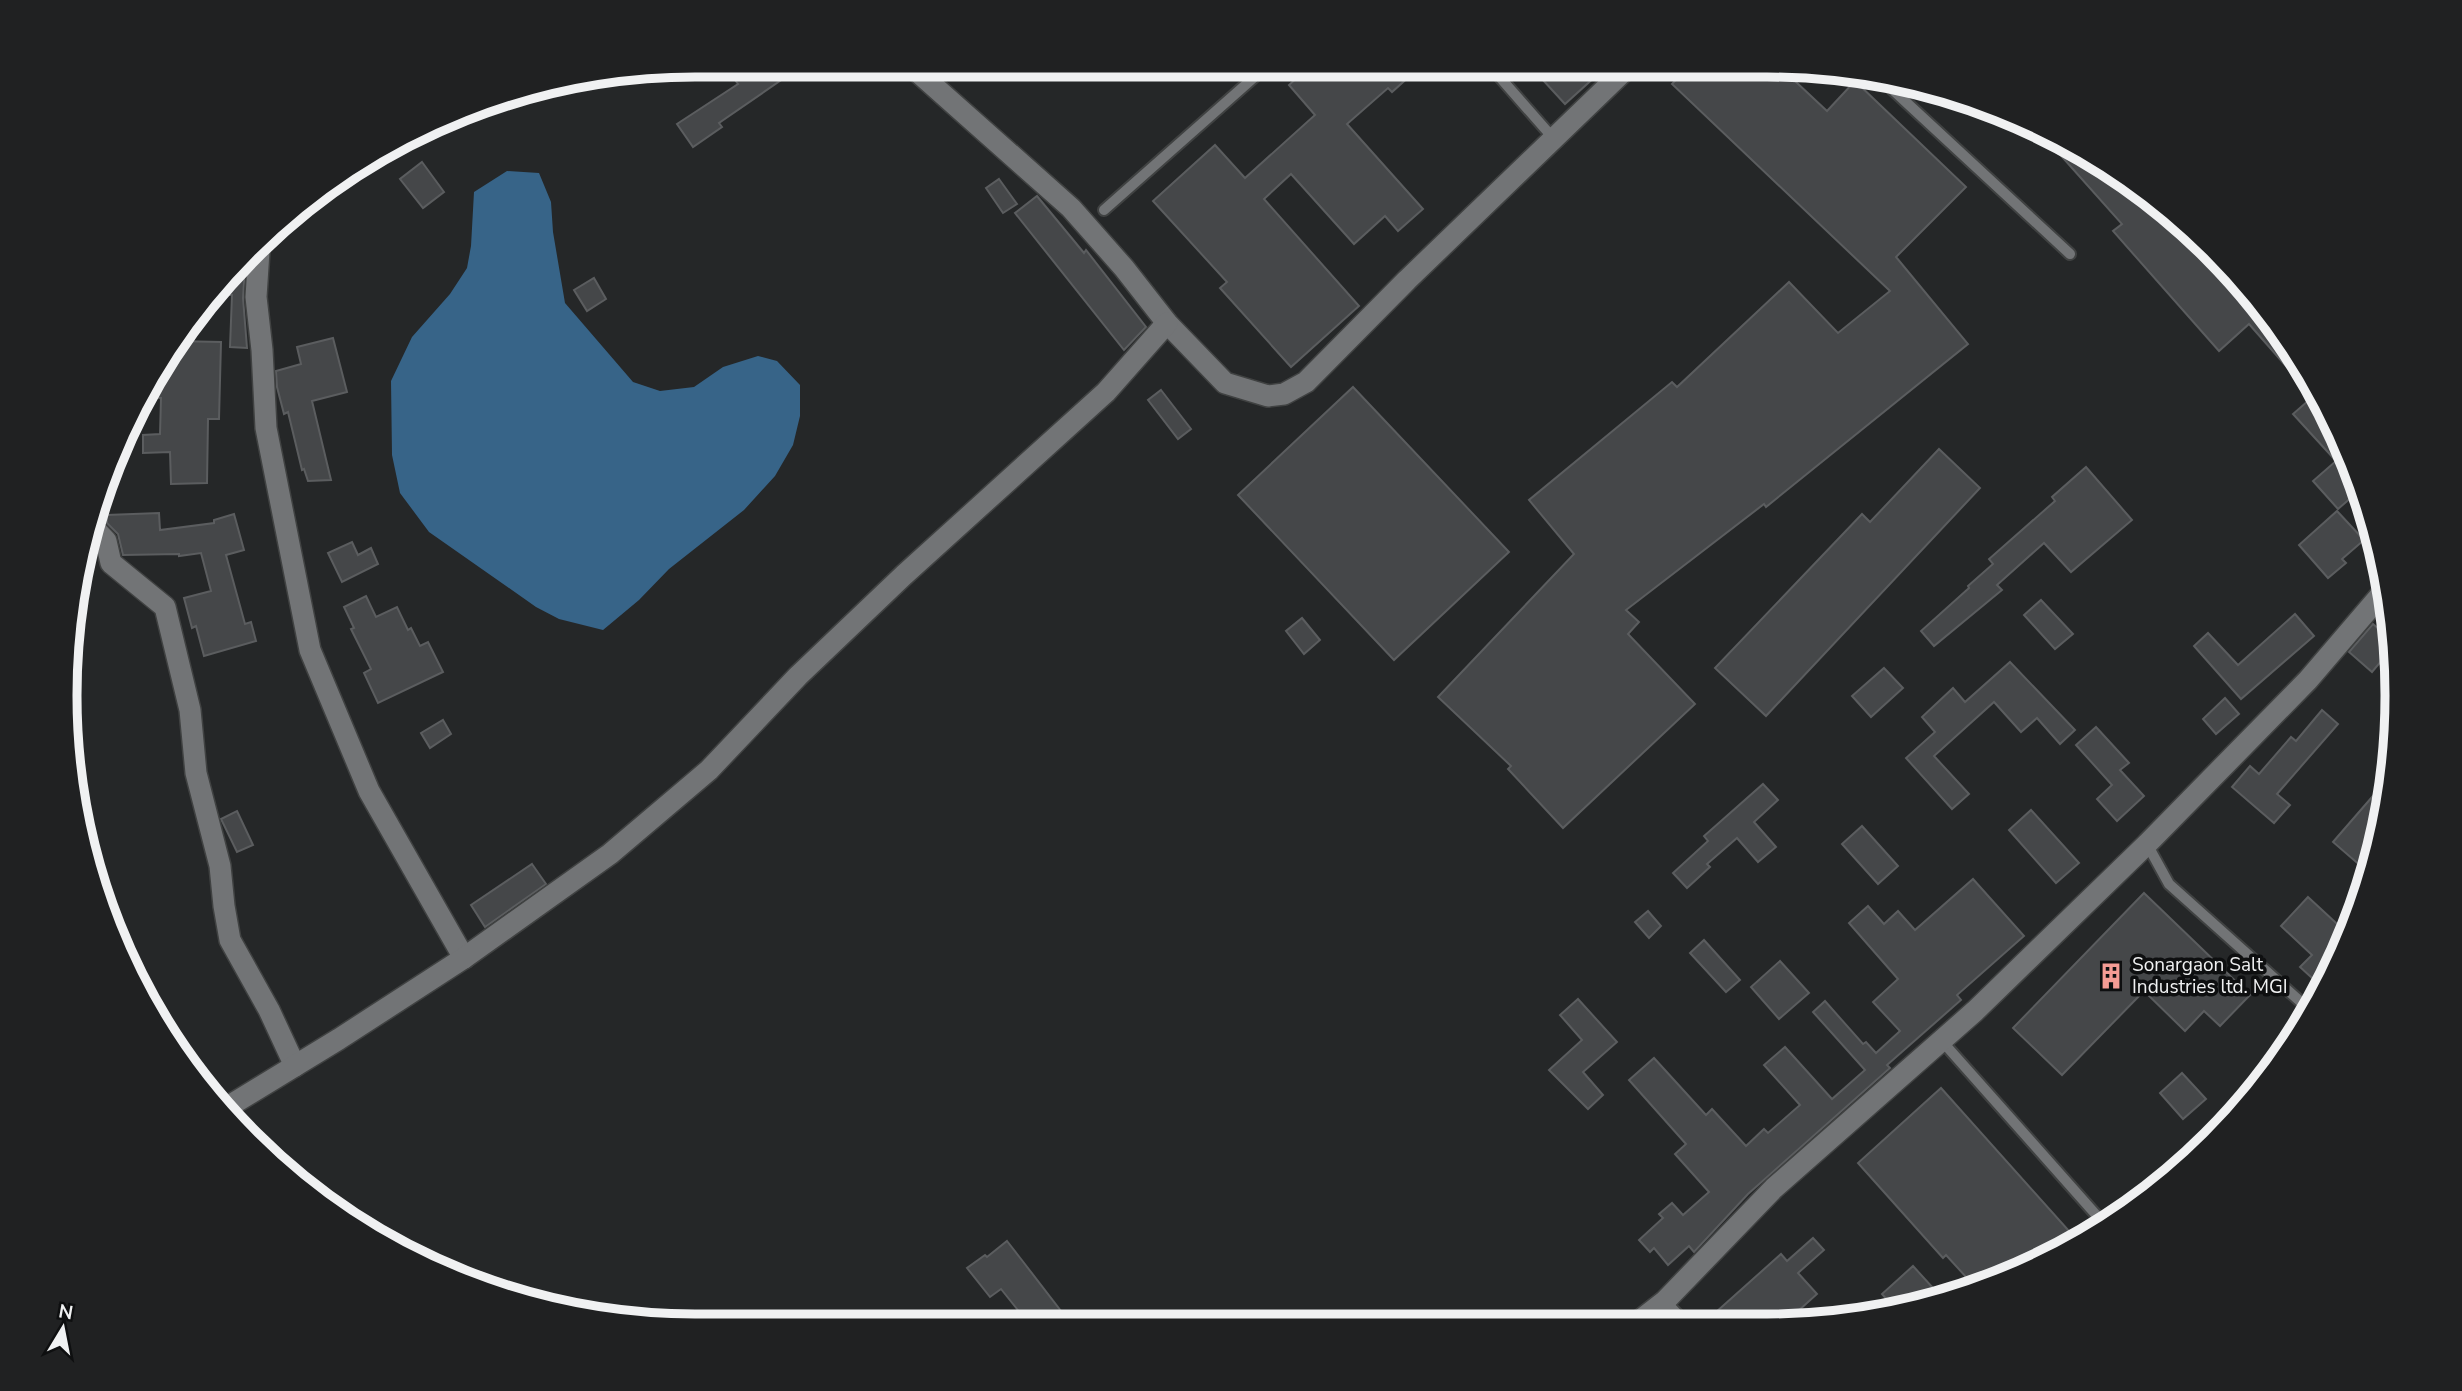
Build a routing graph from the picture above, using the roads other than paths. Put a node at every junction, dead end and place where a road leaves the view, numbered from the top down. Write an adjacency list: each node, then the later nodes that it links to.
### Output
1 (924, 77): 10 (street)
2 (1254, 77): 7 (lane)
3 (1500, 77): 6 (lane)
4 (1618, 77): 6 (street)
5 (1893, 90): 8 (lane)
6 (1554, 139): 10 (street)
7 (1104, 210)
8 (2070, 254)
9 (259, 257): 14 (street)
10 (1167, 323): 14 (street)
11 (99, 533): 17 (street)
12 (2377, 599): 13 (street)
13 (2147, 844): 15 (lane); 16 (street)
14 (464, 958): 17 (street)
15 (2303, 1004)
16 (1941, 1040): 19 (lane); 20 (street)
17 (295, 1066): 18 (street)
18 (232, 1105)
19 (2098, 1217)
20 (1665, 1301): 21 (street); 22 (lane)
21 (1649, 1314)
22 (1677, 1314)

